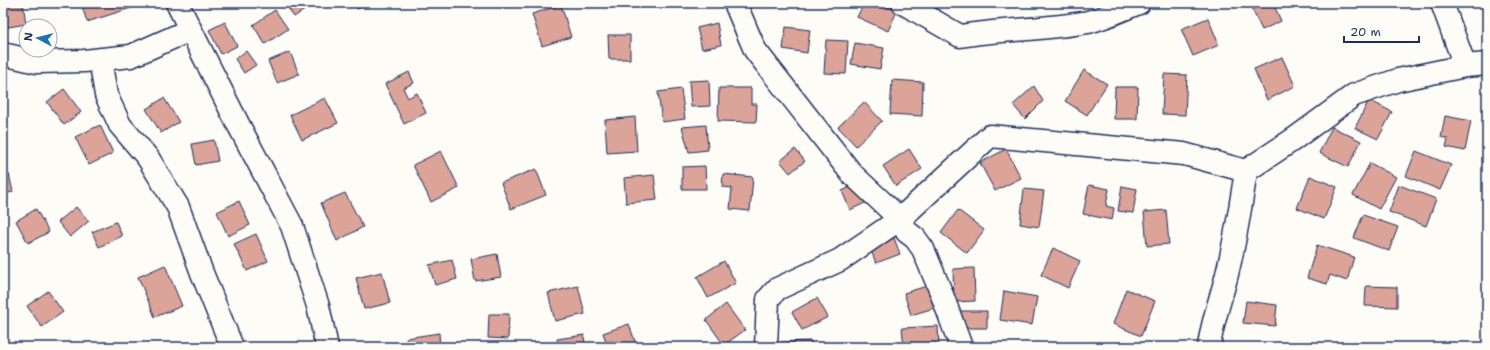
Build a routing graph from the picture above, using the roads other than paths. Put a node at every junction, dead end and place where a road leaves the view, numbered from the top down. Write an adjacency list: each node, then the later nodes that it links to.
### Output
1 (177, 3): 6 (street)
2 (736, 3): 12 (street)
3 (903, 3): 4 (street)
4 (1139, 3)
5 (1442, 3): 10 (street)
6 (190, 30): 8 (street); 14 (street)
7 (3, 54): 8 (street)
8 (100, 60): 13 (street)
9 (1487, 64): 10 (street)
10 (1465, 66): 11 (street)
11 (1246, 171): 12 (street); 17 (street)
12 (900, 219): 15 (street); 16 (street)
13 (232, 347)
14 (327, 347)
15 (766, 347)
16 (961, 347)
17 (1209, 347)

